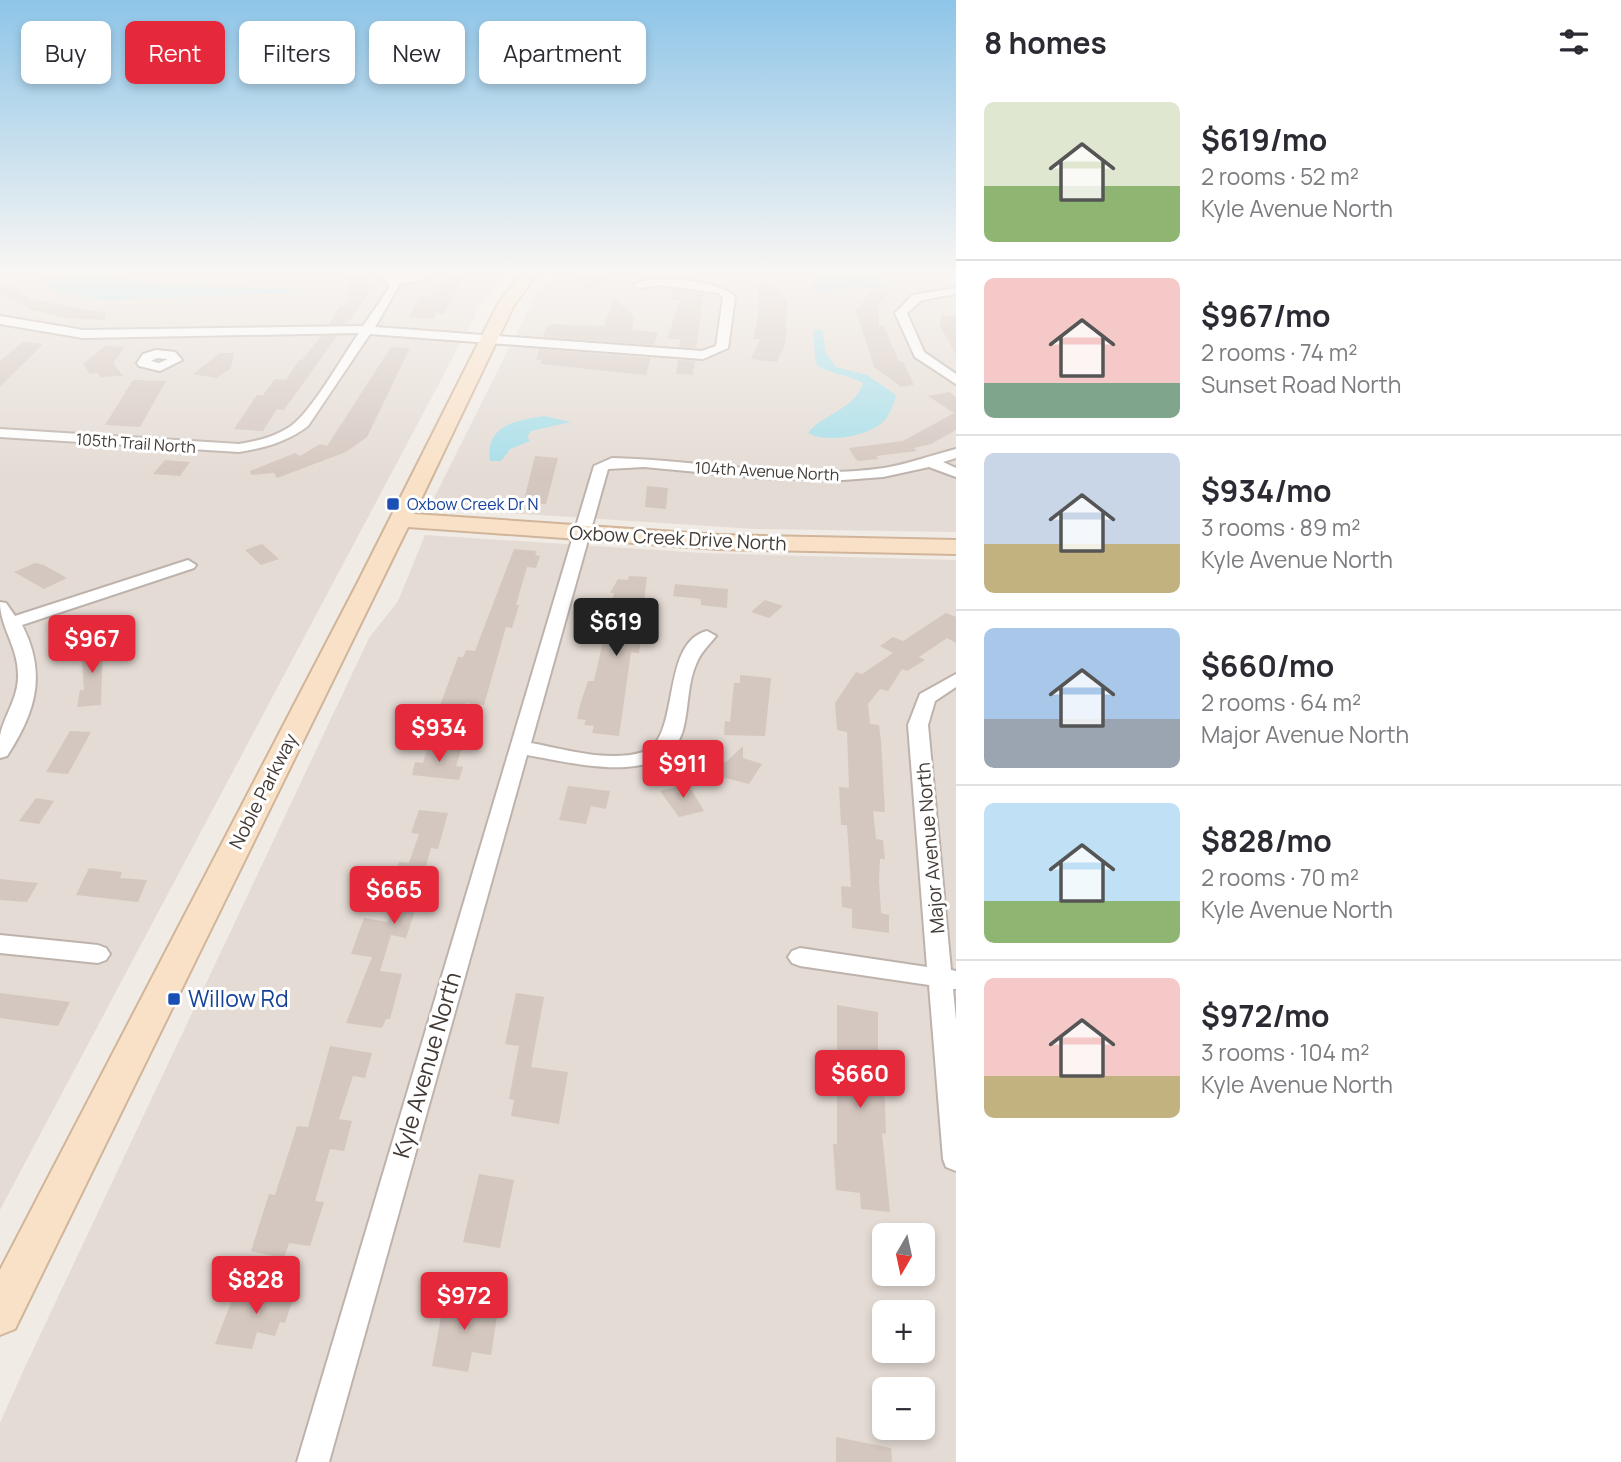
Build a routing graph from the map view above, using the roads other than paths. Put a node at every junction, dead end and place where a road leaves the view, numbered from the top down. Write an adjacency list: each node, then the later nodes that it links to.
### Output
1 (164, 340): 7 (street)
2 (362, 340): 9 (street, 105th Trail North)
3 (489, 340): 14 (main road, Noble Parkway)
4 (492, 340): 5 (street)
5 (723, 340)
6 (913, 340): 8 (street)
7 (161, 354)
8 (956, 380)
9 (0, 433)
10 (956, 453): 11 (street, 104th Avenue North)
11 (932, 463): 12 (street, 104th Avenue North); 13 (street)
12 (601, 466): 15 (street, Kyle Avenue North)
13 (956, 473)
14 (401, 520): 15 (main road, Oxbow Creek Drive North); 29 (main road, Noble Parkway)
15 (582, 533): 16 (main road, Oxbow Creek Drive North); 22 (street, Kyle Avenue North)
16 (956, 547)
17 (188, 565): 19 (street)
18 (0, 607): 19 (street)
19 (13, 622): 23 (street)
20 (707, 636): 22 (street)
21 (956, 679): 27 (street, Major Avenue North)
22 (518, 747): 30 (street, Kyle Avenue North)
23 (0, 752)
24 (0, 944): 25 (street)
25 (98, 954)
26 (800, 957): 27 (street)
27 (949, 979): 28 (street, Major Avenue North)
28 (956, 1159)
29 (0, 1314)
30 (313, 1462)

